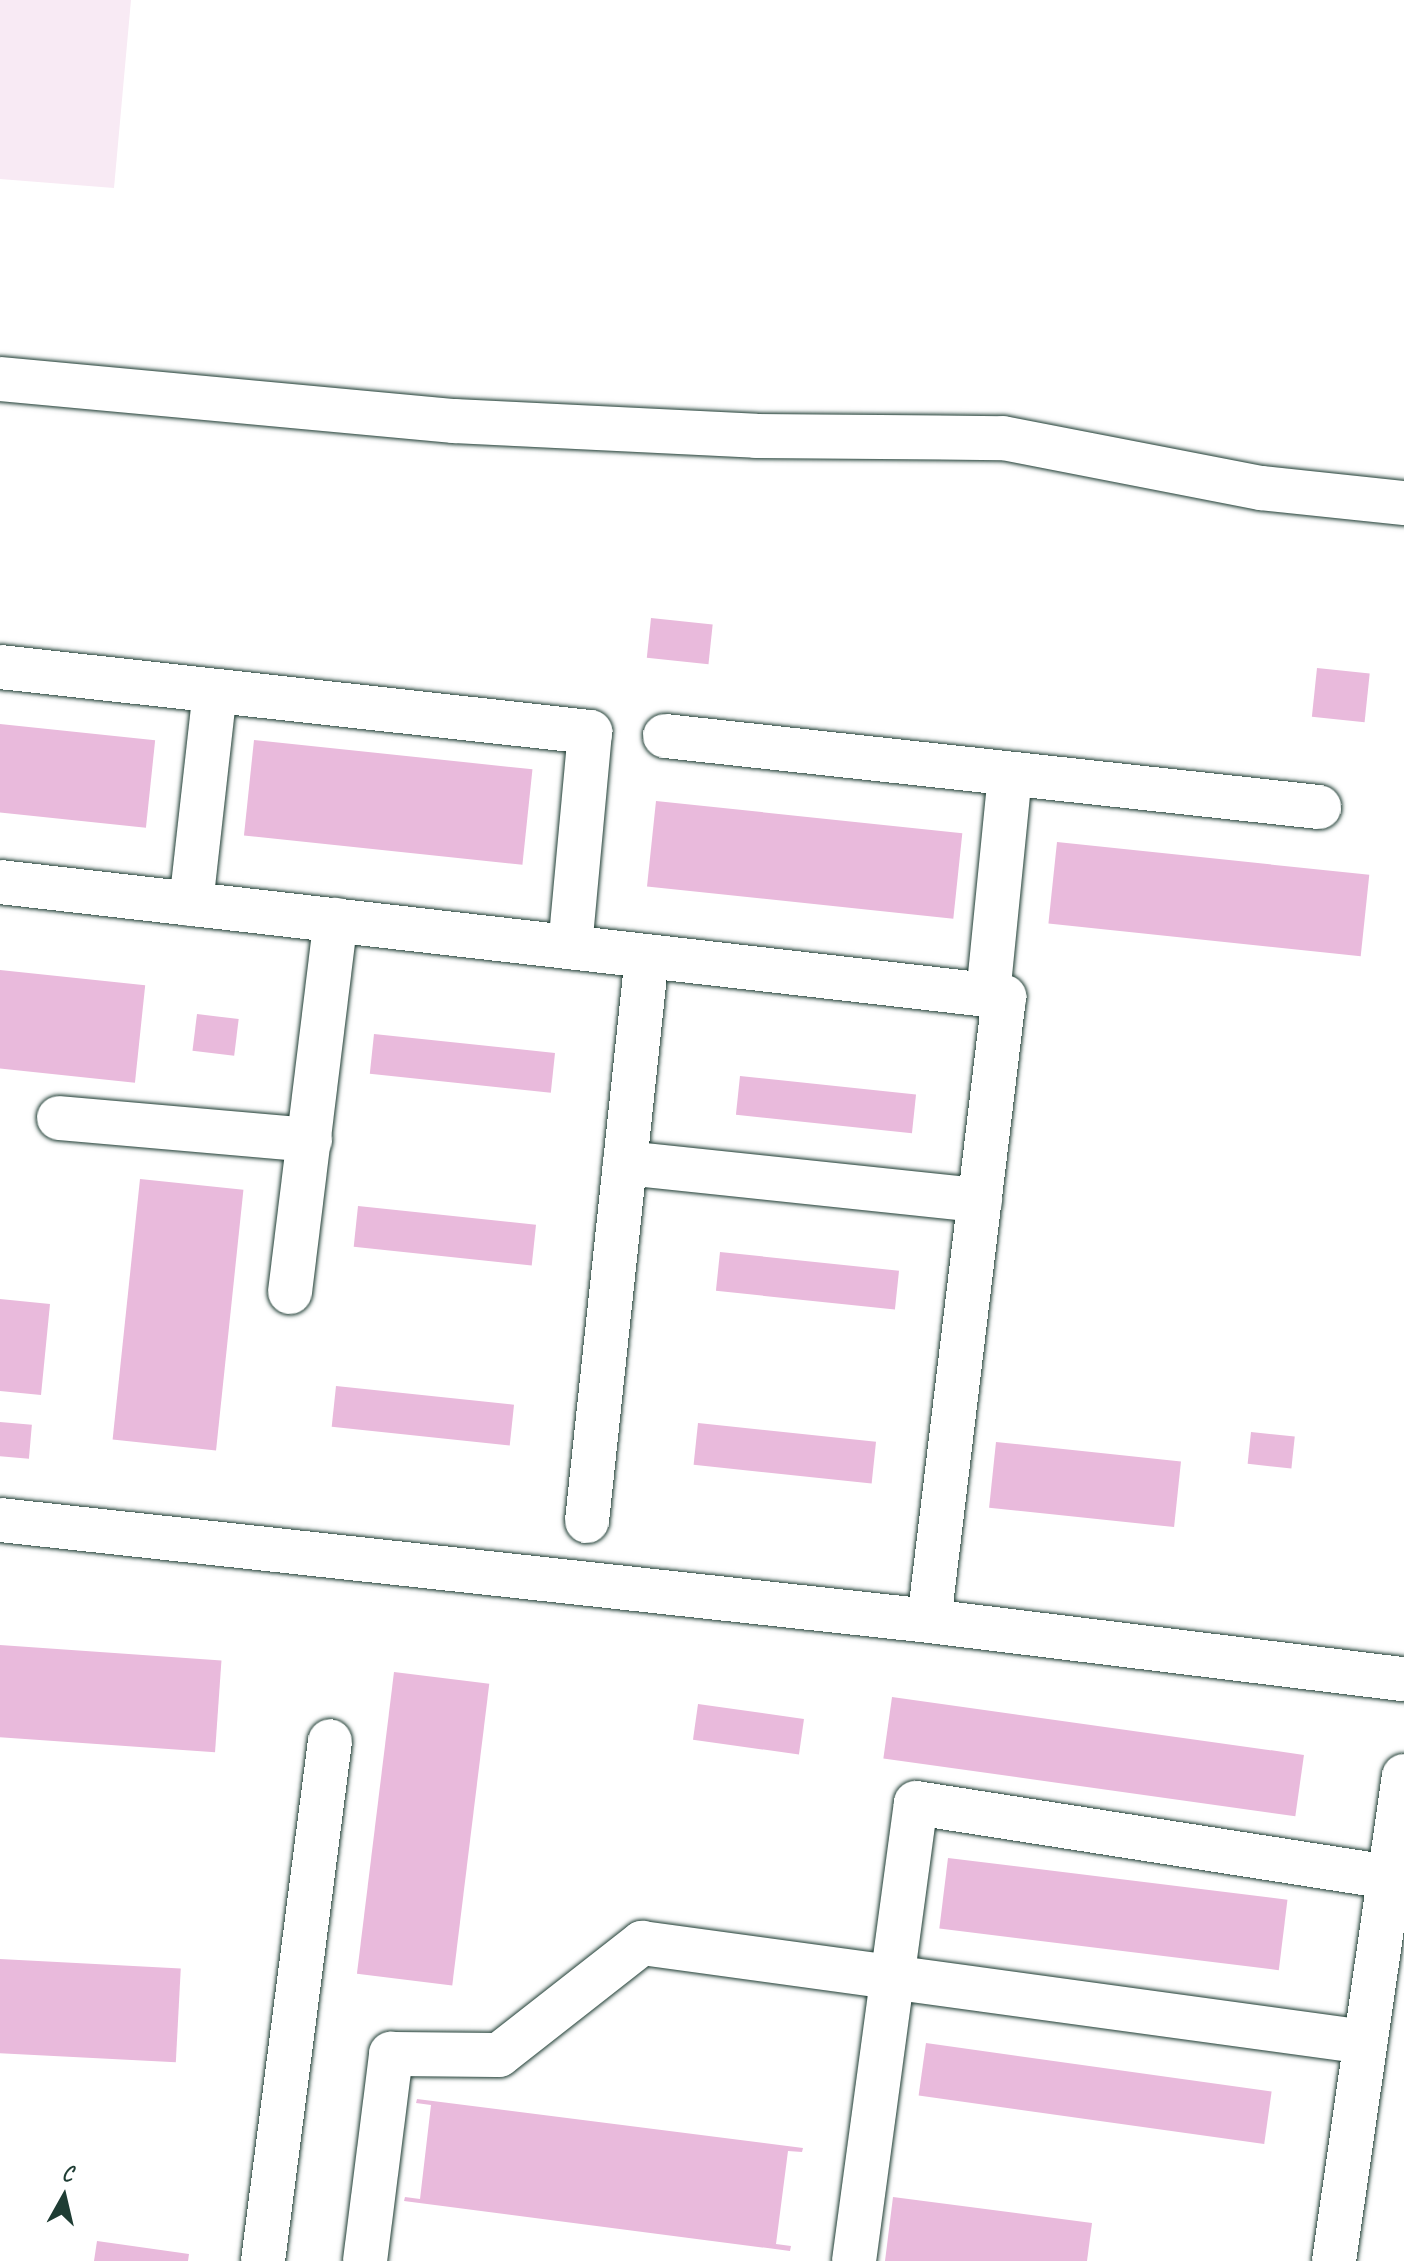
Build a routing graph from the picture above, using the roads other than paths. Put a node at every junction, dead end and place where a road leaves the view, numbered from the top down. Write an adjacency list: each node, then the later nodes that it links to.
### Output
1 (0, 379): 2 (lane)
2 (1404, 503)
3 (0, 667): 4 (lane)
4 (215, 691): 9 (lane); 11 (lane)
5 (665, 736): 6 (lane)
6 (1010, 774): 7 (lane); 13 (lane)
7 (1319, 807)
8 (0, 882): 9 (lane)
9 (191, 904): 10 (lane)
10 (336, 920): 11 (lane); 15 (lane)
11 (570, 947): 12 (lane)
12 (647, 956): 13 (lane); 16 (lane)
13 (988, 995): 17 (lane)
14 (59, 1118): 15 (lane)
15 (310, 1140): 18 (lane)
16 (625, 1163): 17 (lane); 20 (lane)
17 (980, 1200): 21 (lane)
18 (290, 1292)
19 (0, 1520): 21 (lane)
20 (587, 1521)
21 (929, 1621): 22 (lane)
22 (1404, 1679)
23 (330, 1741): 28 (lane)
24 (1404, 1776): 25 (lane)
25 (1390, 1877): 26 (lane); 27 (lane)
26 (893, 1974): 27 (lane); 29 (lane); 30 (lane)
27 (1365, 2042): 31 (lane)
28 (263, 2261)
29 (365, 2261)
30 (854, 2261)
31 (1334, 2261)

